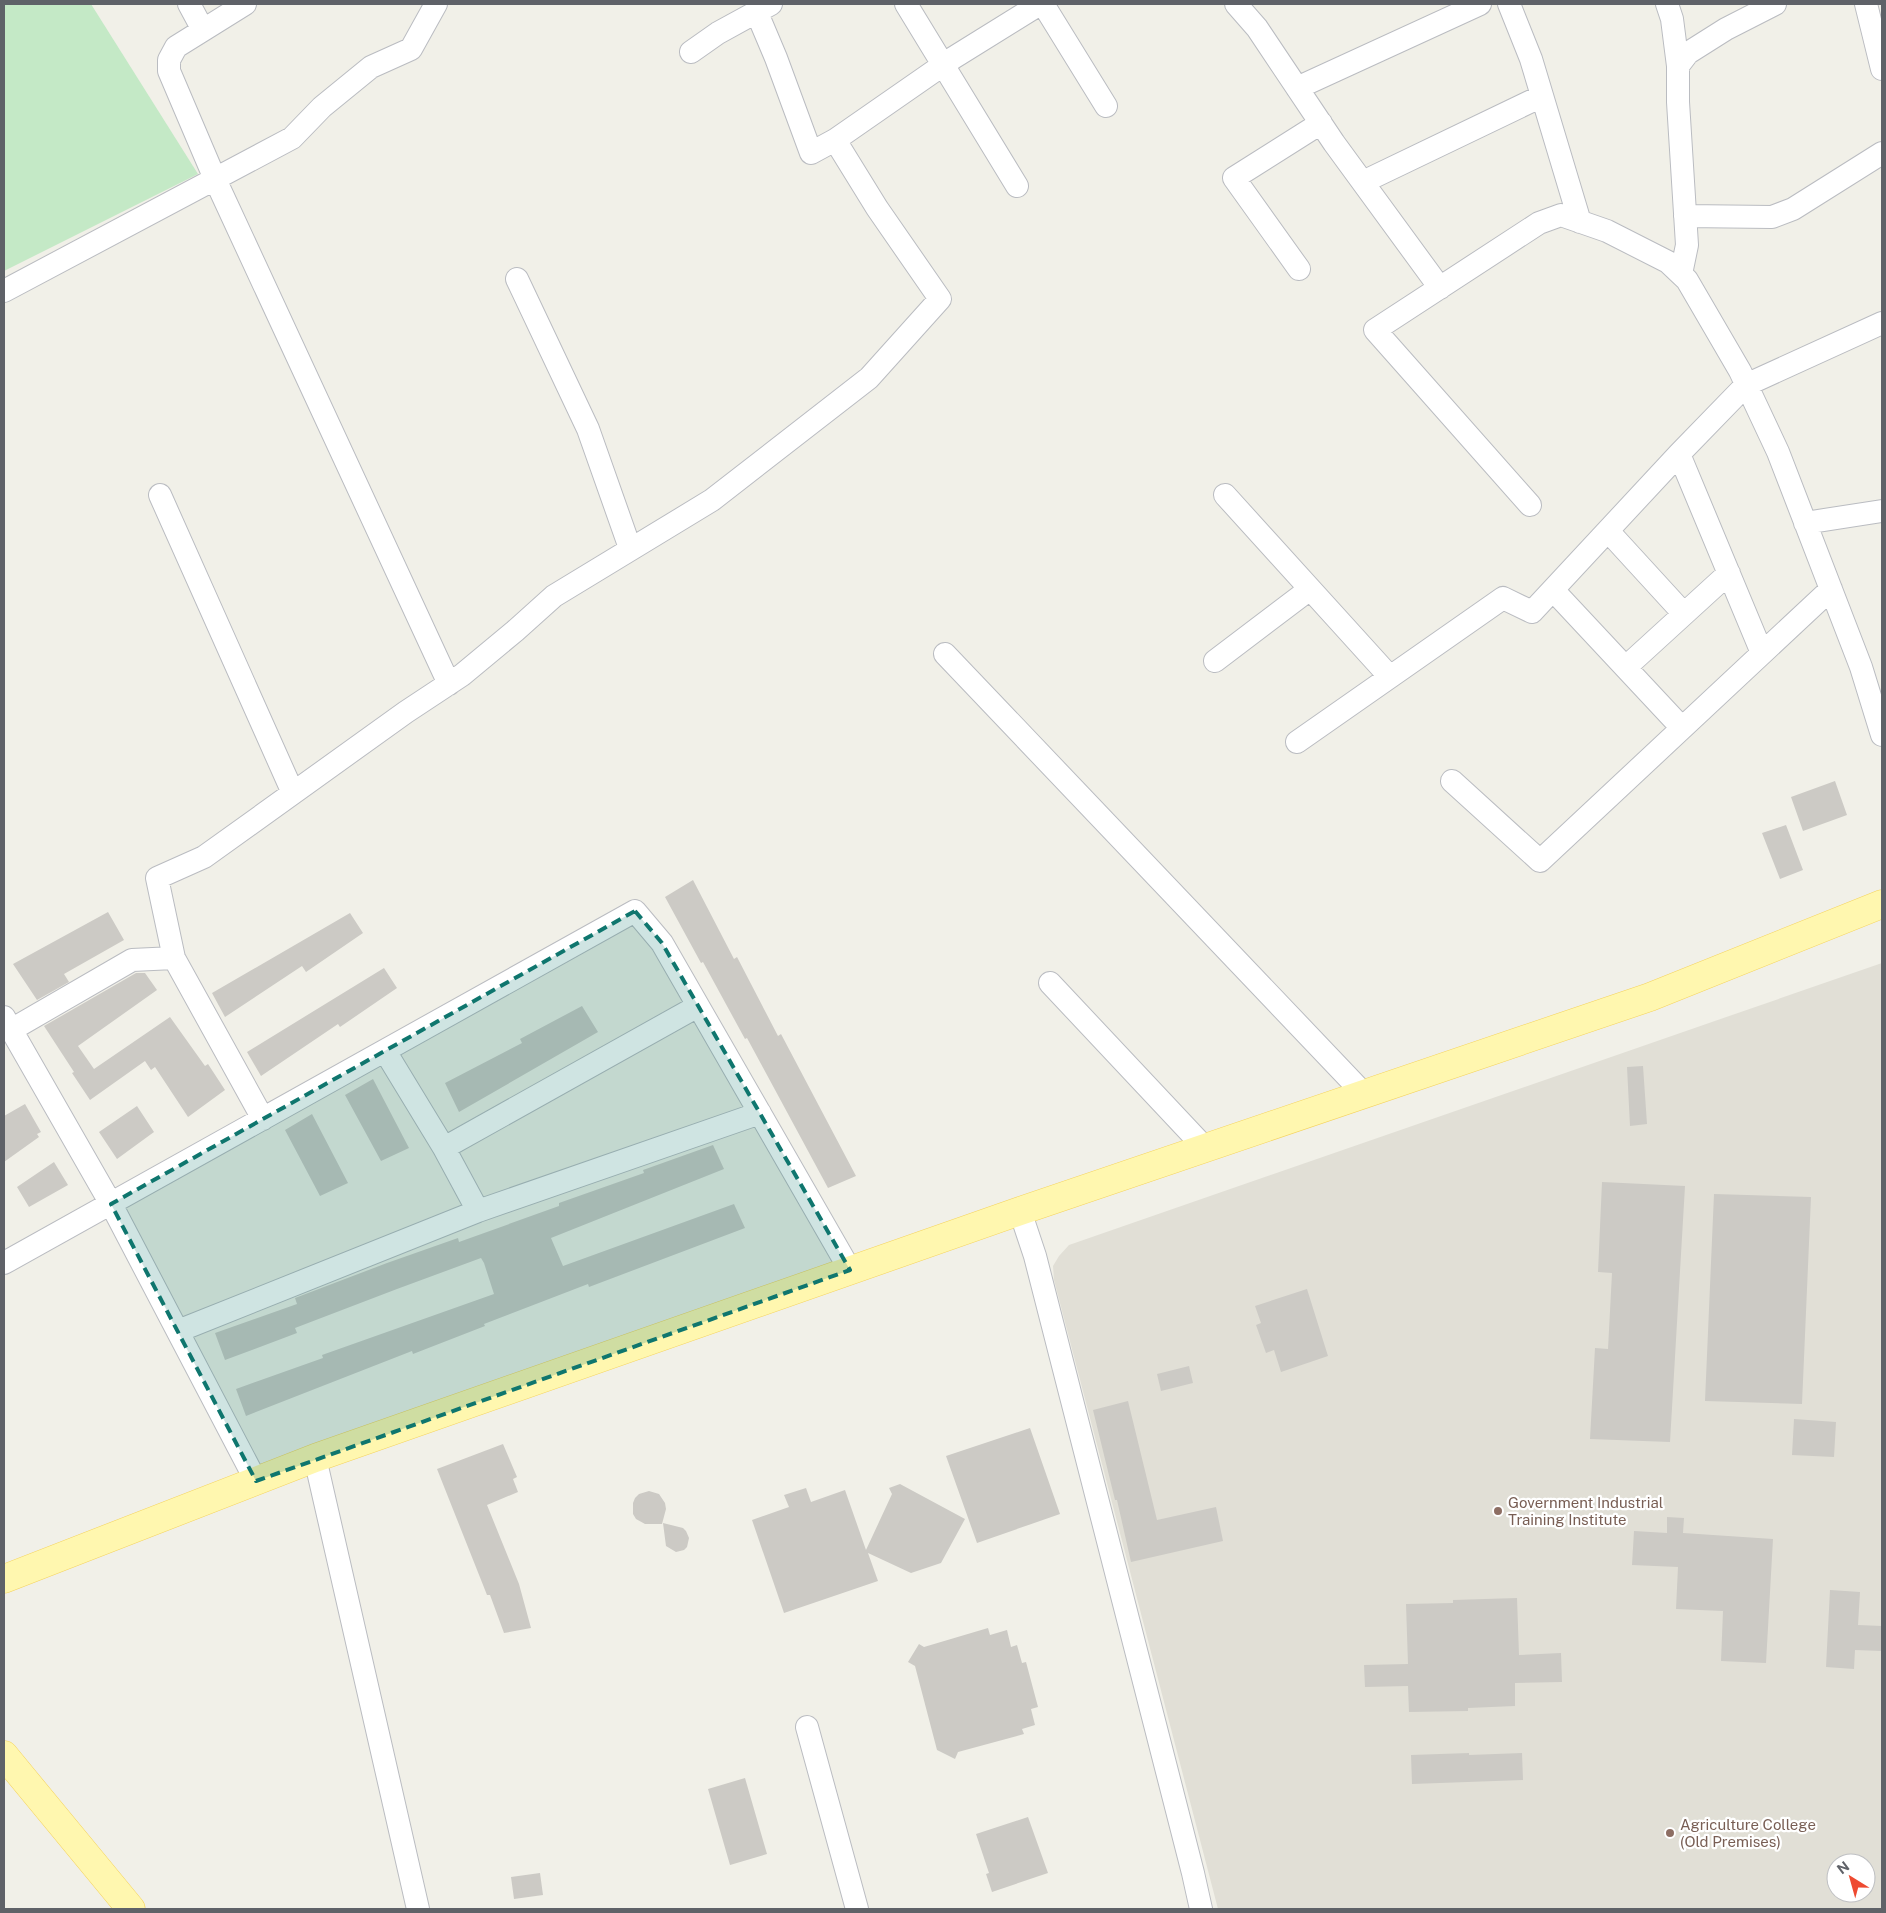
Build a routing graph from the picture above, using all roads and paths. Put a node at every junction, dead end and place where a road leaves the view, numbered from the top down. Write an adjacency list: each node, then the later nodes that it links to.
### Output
1 (189, 4): 13 (street)
2 (245, 4): 13 (street)
3 (906, 4): 15 (street)
4 (1041, 4): 15 (street); 20 (street)
5 (1236, 4): 18 (street)
6 (1480, 4): 18 (street)
7 (1509, 4): 19 (street)
8 (1667, 4): 16 (street)
9 (1775, 4): 16 (street)
10 (1866, 4): 17 (street)
11 (429, 8): 24 (street)
12 (764, 8): 14 (street); 22 (street)
13 (203, 30): 24 (street)
14 (690, 52)
15 (943, 65): 22 (street); 26 (street)
16 (1678, 66): 27 (street)
17 (1882, 70)
18 (1297, 88): 21 (street)
19 (1542, 96): 25 (street); 28 (street)
20 (1106, 106)
21 (1321, 124): 25 (street); 29 (street)
22 (835, 140): 43 (street)
23 (1882, 153): 27 (street)
24 (215, 179): 33 (street); 54 (street)
25 (1363, 182): 32 (street)
26 (1017, 186)
27 (1685, 216): 30 (street)
28 (1580, 222): 30 (street); 32 (street)
29 (1299, 269)
30 (1681, 274): 35 (street)
31 (517, 279): 43 (street)
32 (1440, 288): 39 (street)
33 (4, 291)
34 (1882, 322): 35 (street)
35 (1746, 385): 36 (street); 41 (street)
36 (1679, 454): 42 (street); 44 (street)
37 (160, 495): 59 (street)
38 (1226, 495): 45 (street)
39 (1530, 505)
40 (1882, 511): 41 (street)
41 (1805, 523): 46 (street)
42 (1608, 531): 47 (street); 48 (street)
43 (630, 548): 54 (street)
44 (1729, 573): 48 (street); 49 (street)
45 (1310, 589): 51 (street); 53 (street)
46 (1830, 589): 49 (street); 56 (street)
47 (1553, 590): 52 (street); 53 (street)
48 (1684, 614): 52 (street)
49 (1762, 653): 55 (street)
50 (945, 654): 66 (street)
51 (1215, 661)
52 (1626, 667): 55 (street)
53 (1390, 677): 57 (street)
54 (449, 684): 59 (street)
55 (1682, 728): 58 (street)
56 (1882, 735)
57 (1297, 742)
58 (1452, 781)
59 (293, 793): 61 (street)
60 (1882, 904): 66 (main road)
61 (174, 958): 64 (street); 68 (street)
62 (1050, 983): 70 (street)
63 (698, 1006): 65 (street); 67 (street); 69 (street)
64 (7, 1023): 71 (street)
65 (385, 1051): 68 (street); 69 (street)
66 (1364, 1094): 70 (main road)
67 (760, 1114): 72 (street); 75 (street)
68 (263, 1119): 71 (street)
69 (444, 1148): 72 (street)
70 (1205, 1148): 73 (main road)
71 (111, 1204): 74 (street); 76 (street)
72 (478, 1211): 76 (street)
73 (1020, 1211): 75 (main road); 85 (street)
74 (4, 1263)
75 (850, 1270): 77 (main road)
76 (178, 1331): 78 (street)
77 (315, 1458): 78 (main road); 83 (street)
78 (256, 1481): 79 (main road)
79 (4, 1579)
80 (807, 1727): 84 (street)
81 (4, 1755): 82 (main road)
82 (130, 1909)
83 (418, 1909)
84 (857, 1909)
85 (1201, 1909)

